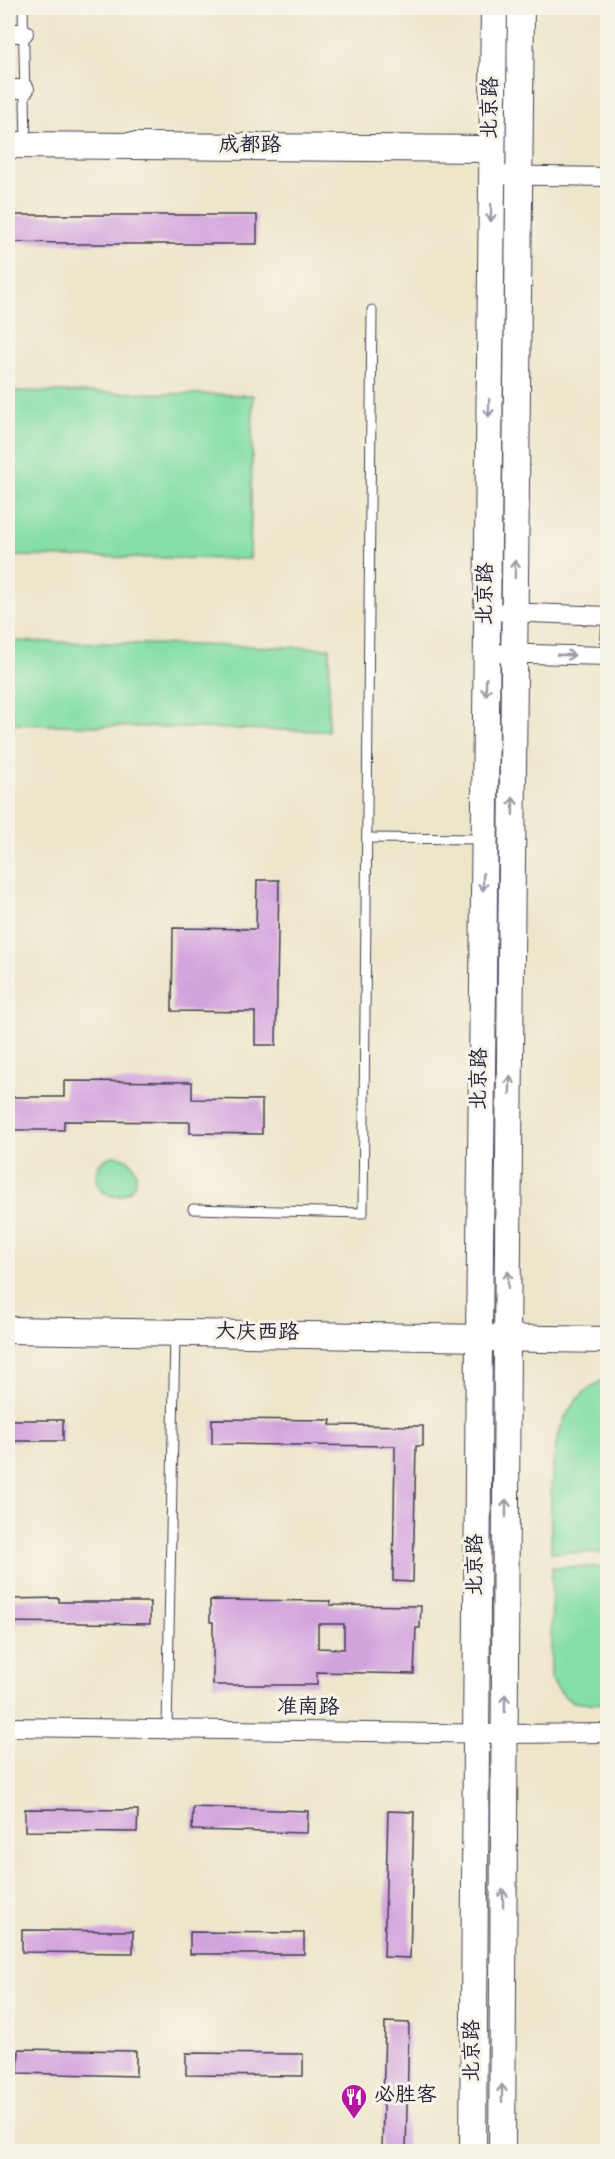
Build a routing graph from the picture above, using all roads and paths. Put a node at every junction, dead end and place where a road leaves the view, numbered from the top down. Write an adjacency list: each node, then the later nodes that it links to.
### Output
1 (23, 8): 4 (lane)
2 (494, 8): 7 (main road, 北京路)
3 (521, 8): 9 (main road, 北京路)
4 (16, 33): 5 (lane)
5 (16, 89): 6 (lane)
6 (17, 145): 7 (main road, 成都路)
7 (492, 149): 8 (main road, 北京路)
8 (491, 175): 9 (street); 12 (main road, 北京路, one-way to 12)
9 (519, 175): 10 (street); 13 (main road, 北京路, one-way to 9)
10 (608, 177)
11 (372, 310): 18 (lane)
12 (486, 611): 13 (street); 15 (main road, 北京路)
13 (515, 612): 14 (street); 16 (main road, 北京路)
14 (607, 614): 17 (lane)
15 (486, 653): 16 (street); 19 (main road, 北京路, one-way to 19)
16 (514, 654): 17 (street, one-way to 17); 24 (main road, 北京路, one-way to 16)
17 (606, 656)
18 (367, 838): 19 (lane); 20 (lane)
19 (484, 839): 23 (main road, 北京路, one-way to 23)
20 (193, 1209)
21 (8, 1330): 22 (main road, 大庆西路)
22 (175, 1333): 23 (main road, 大庆西路); 27 (lane)
23 (478, 1338): 24 (main road, 大庆西路); 29 (main road, 北京路)
24 (507, 1339): 25 (main road, 大庆西路); 30 (main road, 北京路, one-way to 24)
25 (608, 1340)
26 (8, 1727): 27 (street, 准南路)
27 (167, 1729): 29 (street, 准南路)
28 (608, 1733): 30 (street, 准南路)
29 (476, 1734): 30 (street, 准南路); 31 (main road, 北京路)
30 (504, 1734): 32 (main road, 北京路, one-way to 30)
31 (473, 2151)
32 (502, 2151)

